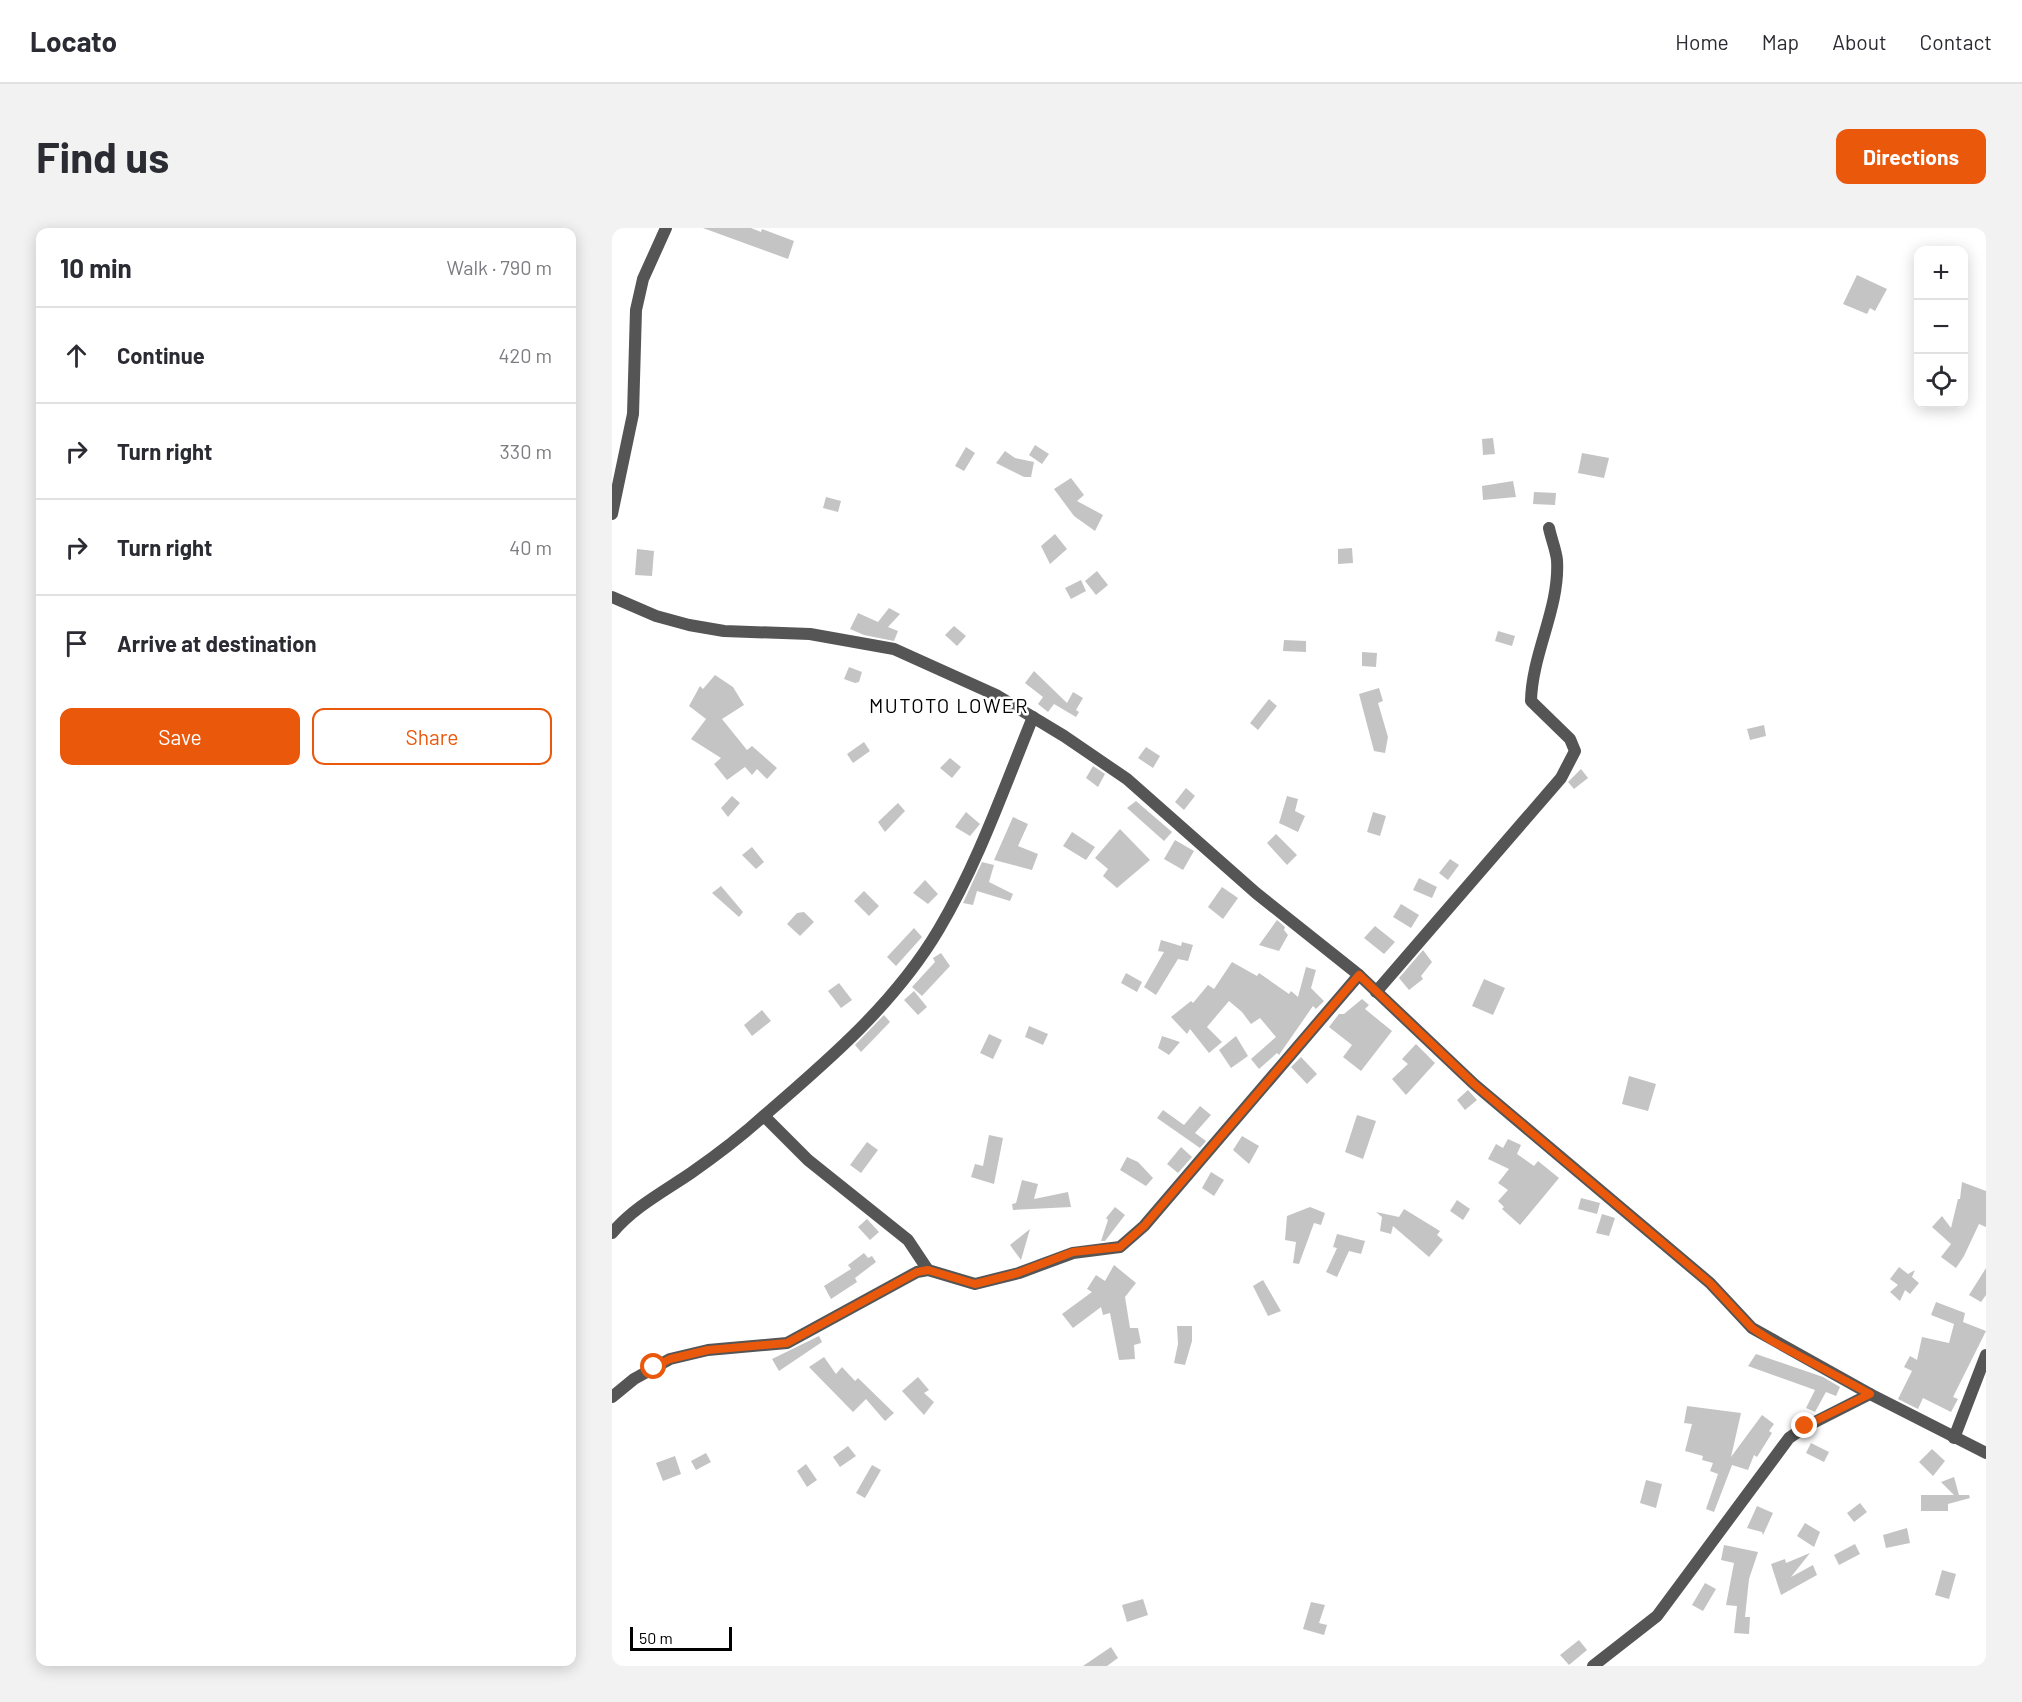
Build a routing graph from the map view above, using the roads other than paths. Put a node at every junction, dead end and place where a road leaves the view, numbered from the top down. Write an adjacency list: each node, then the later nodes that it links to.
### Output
1 (666, 228): 2 (street)
2 (612, 513)
3 (1549, 528): 7 (street)
4 (612, 597): 5 (street)
5 (1033, 717): 6 (street); 8 (street)
6 (1359, 975): 7 (street); 10 (street)
7 (1376, 992): 12 (street)
8 (764, 1116): 9 (street); 10 (street)
9 (612, 1233)
10 (928, 1270): 13 (street)
11 (1986, 1355): 14 (street)
12 (1870, 1394): 14 (street); 16 (street)
13 (612, 1396)
14 (1954, 1438): 15 (street)
15 (1986, 1453)
16 (1593, 1666)

